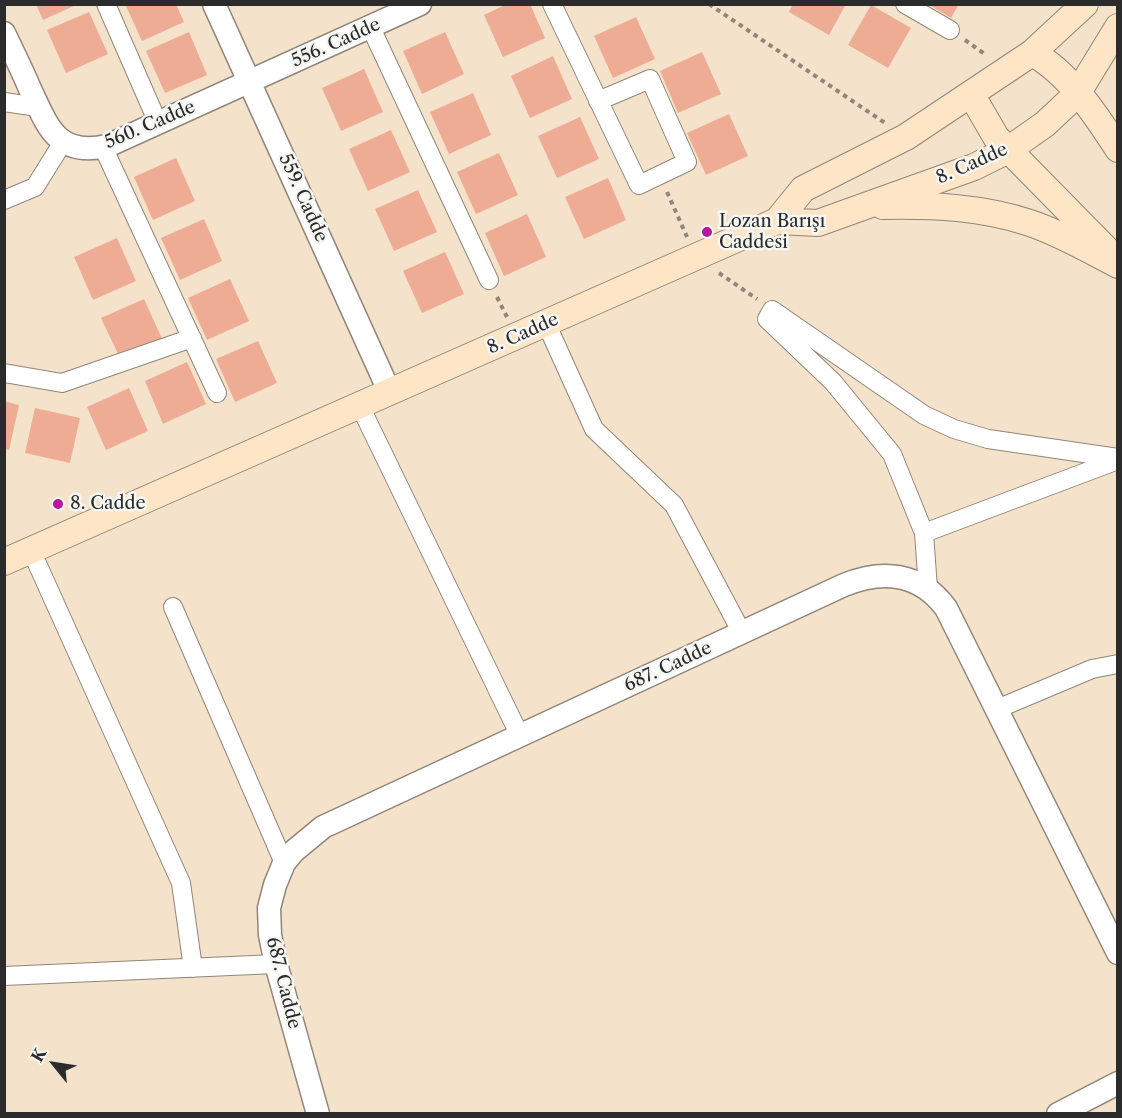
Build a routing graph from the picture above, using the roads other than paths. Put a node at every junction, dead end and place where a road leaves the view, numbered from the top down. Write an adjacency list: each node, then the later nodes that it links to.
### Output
1 (106, 4): 18 (street)
2 (214, 4): 12 (street, 559. Cadde)
3 (420, 4): 8 (street, 556. Cadde)
4 (552, 4): 15 (street)
5 (905, 4): 9 (street)
6 (1085, 4): 11 (main road, 8. Cadde)
7 (1118, 27): 14 (main road, 8. Cadde)
8 (371, 28): 12 (street, 556. Cadde); 28 (street)
9 (950, 30)
10 (4, 33): 17 (street)
11 (1032, 53): 13 (main road, 8. Cadde); 14 (main road)
12 (250, 81): 18 (street, 560. Cadde); 33 (street, 559. Cadde)
13 (971, 94): 22 (main road); 25 (main road, 8. Cadde)
14 (1077, 94): 21 (main road); 22 (main road, 8. Cadde)
15 (598, 101): 15 (street)
16 (4, 102): 17 (street)
17 (38, 107): 19 (street)
18 (158, 123): 20 (street, 560. Cadde)
19 (63, 142): 20 (street, 560. Cadde); 23 (street)
20 (104, 147): 30 (street)
21 (1118, 149)
22 (1008, 150): 24 (main road, 8. Cadde); 26 (main road)
23 (4, 200)
24 (861, 207): 25 (main road, 8. Cadde); 27 (main road)
25 (777, 221): 29 (main road, 8. Cadde)
26 (1118, 260)
27 (1118, 265)
28 (489, 280)
29 (546, 323): 33 (main road, 8. Cadde); 41 (street)
30 (192, 338): 31 (street); 32 (street)
31 (4, 373)
32 (217, 393)
33 (390, 393): 34 (main road, 8. Cadde)
34 (360, 406): 37 (main road, 8. Cadde); 44 (street)
35 (1118, 459): 36 (street); 36 (street)
36 (924, 533): 39 (street)
37 (31, 550): 38 (main road, 8. Cadde); 49 (street)
38 (4, 562)
39 (928, 589): 41 (street, 687. Cadde); 43 (street, 687. Cadde)
40 (173, 608): 45 (street)
41 (742, 633): 44 (street, 687. Cadde)
42 (1118, 664): 43 (street)
43 (997, 709): 46 (street, 687. Cadde)
44 (520, 736): 45 (street, 687. Cadde)
45 (284, 862): 48 (street, 687. Cadde)
46 (1111, 924): 47 (street, 687. Cadde)
47 (1118, 953)
48 (276, 964): 49 (street); 52 (street, 687. Cadde)
49 (193, 968): 50 (street)
50 (4, 976)
51 (1118, 1083): 53 (street)
52 (318, 1113)
53 (1058, 1113)

